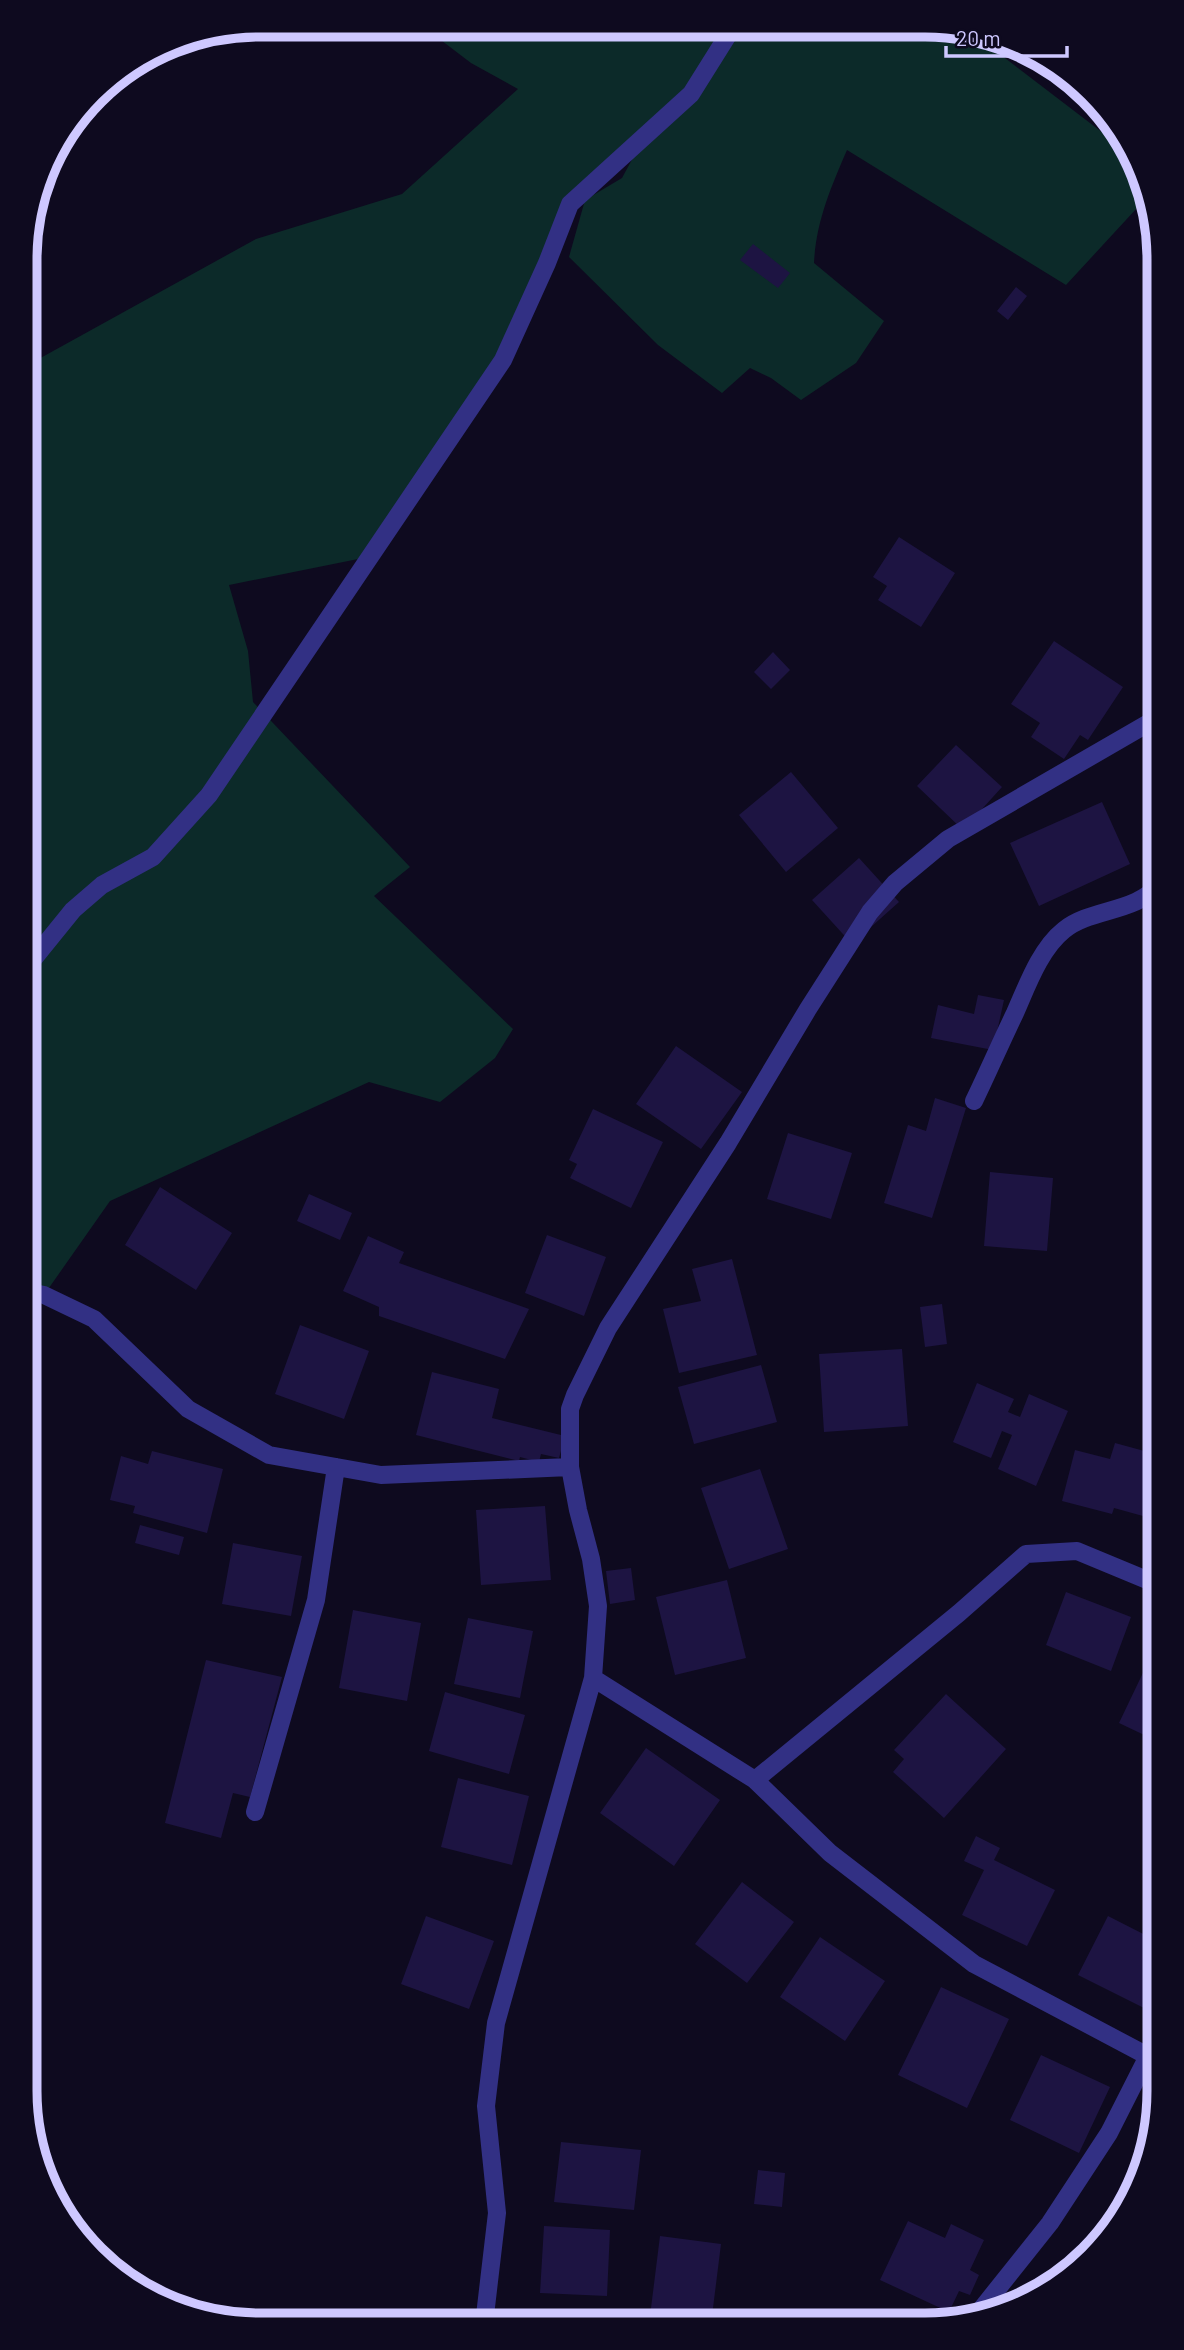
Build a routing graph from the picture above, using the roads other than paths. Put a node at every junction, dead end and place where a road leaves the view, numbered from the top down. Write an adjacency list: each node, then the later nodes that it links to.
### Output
1 (727, 37): 4 (street)
2 (1147, 724): 8 (street)
3 (1147, 896): 5 (street)
4 (37, 954)
5 (974, 1101)
6 (37, 1294): 7 (street)
7 (336, 1467): 8 (street); 12 (street)
8 (570, 1467): 10 (street)
9 (1147, 1580): 11 (street)
10 (593, 1678): 11 (street); 16 (street)
11 (755, 1780): 13 (street)
12 (255, 1812)
13 (1147, 2055)
14 (1147, 2071): 15 (street)
15 (985, 2304)
16 (489, 2313)

